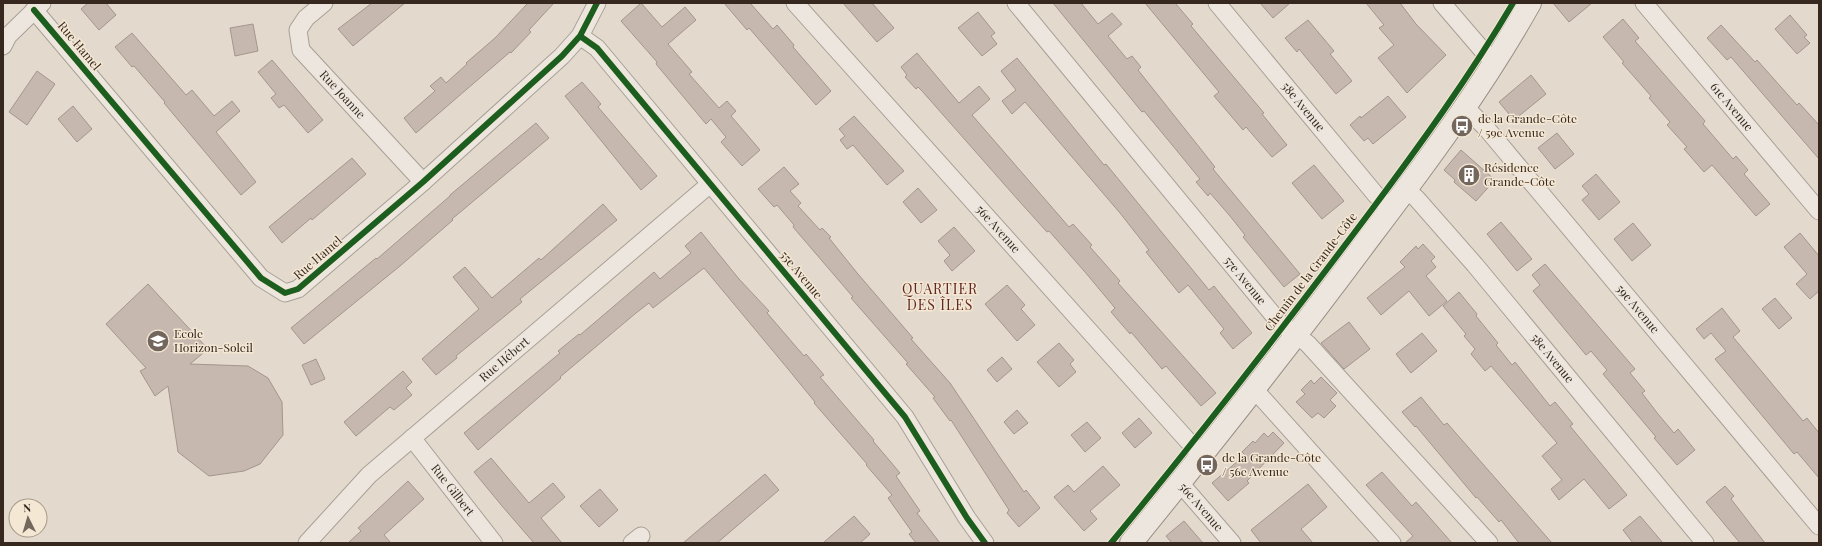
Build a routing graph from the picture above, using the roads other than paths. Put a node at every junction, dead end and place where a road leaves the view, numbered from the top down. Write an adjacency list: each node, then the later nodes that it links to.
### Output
1 (324, 3): 14 (street, Rue Joanne)
2 (597, 3): 10 (street, Rue Hamel)
3 (795, 3): 22 (street, 56e Avenue)
4 (1016, 3): 19 (street, 57e Avenue)
5 (1216, 3): 17 (street, 58e Avenue)
6 (1442, 3): 12 (street)
7 (1530, 3): 12 (main road)
8 (1644, 3): 18 (street, 61e Avenue)
9 (38, 7): 11 (street); 14 (street, Rue Hamel)
10 (580, 36): 14 (street, Rue Hamel); 15 (street, 55e Avenue)
11 (3, 46)
12 (1495, 61): 13 (main road)
13 (1465, 107): 16 (main road); 24 (street, 59e Avenue)
14 (423, 182)
15 (710, 184): 21 (street, Rue Hébert); 27 (street, 55e Avenue)
16 (1406, 189): 17 (main road); 32 (street, 58e Avenue)
17 (1391, 209): 19 (main road)
18 (1819, 211)
19 (1296, 334): 20 (main road); 31 (street, 57e Avenue)
20 (1254, 389): 22 (main road); 30 (street)
21 (412, 438): 25 (street, Rue Hébert); 26 (street, Rue Gilbert)
22 (1203, 455): 23 (main road)
23 (1180, 483): 28 (main road); 29 (street, 56e Avenue)
24 (1819, 526)
25 (308, 543)
26 (494, 543)
27 (985, 543)
28 (1131, 543)
29 (1232, 543)
30 (1392, 543)
31 (1489, 543)
32 (1705, 543)

